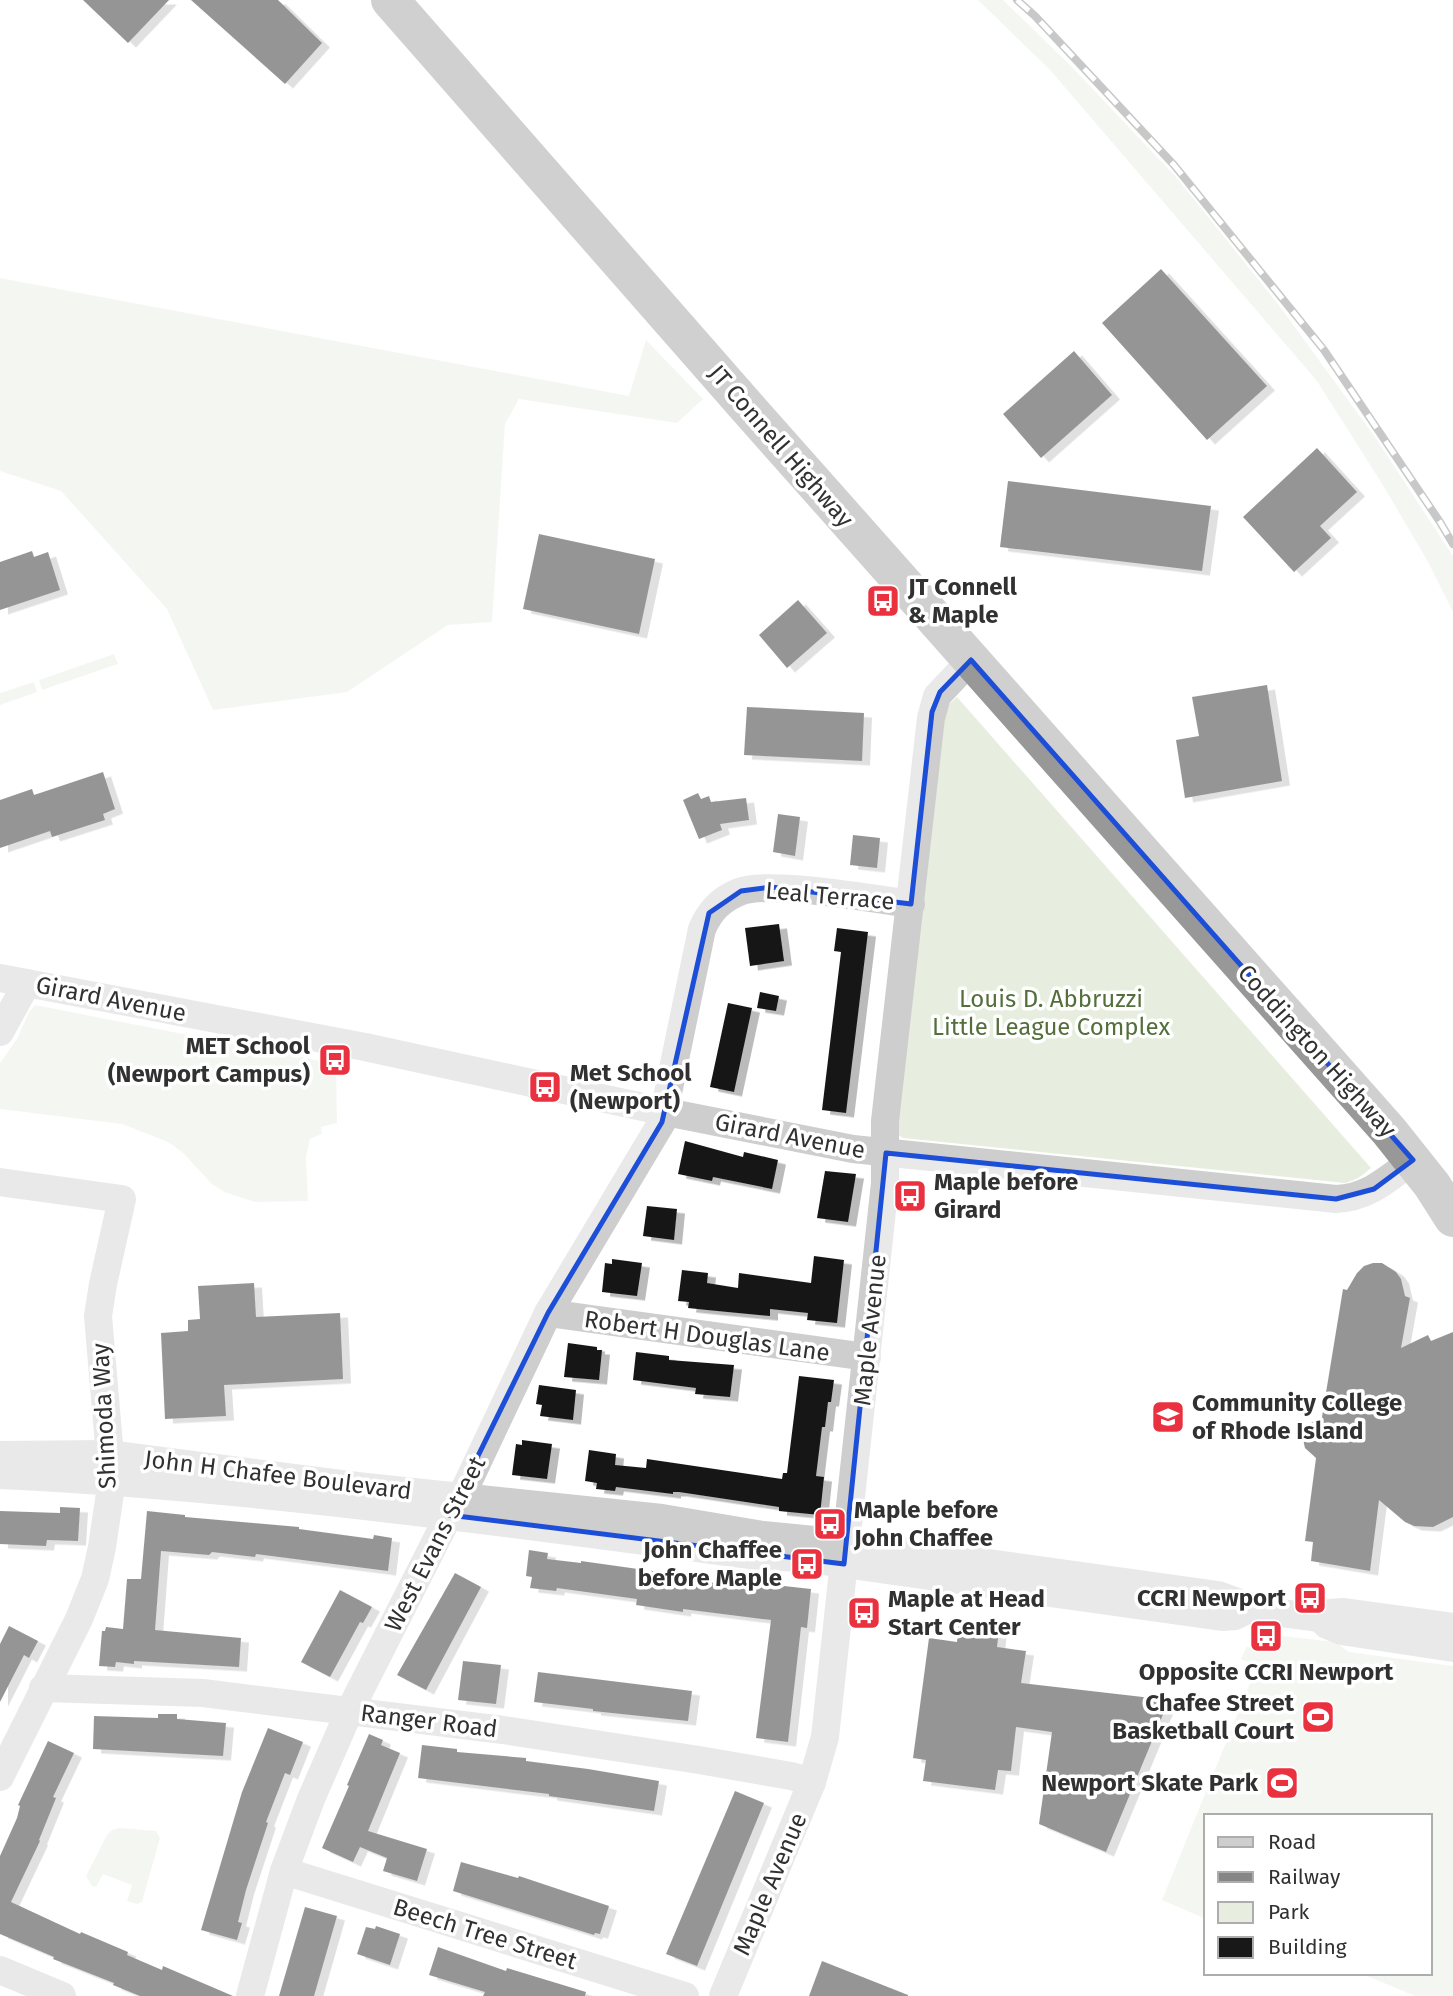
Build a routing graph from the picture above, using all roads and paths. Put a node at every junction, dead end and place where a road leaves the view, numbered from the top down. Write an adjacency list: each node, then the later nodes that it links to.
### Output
1 (390, 0): 2 (highway, JT Connell Highway)
2 (971, 660): 3 (highway, JT Connell Highway); 4 (street, Maple Avenue)
3 (1174, 890): 9 (highway, Coddington Highway)
4 (911, 904): 7 (street, Leal Terrace); 8 (street, Maple Avenue)
5 (13, 980): 6 (street); 7 (street, Girard Avenue)
6 (0, 1032)
7 (666, 1112): 8 (street, Girard Avenue); 12 (street, West Evans Street)
8 (885, 1153): 9 (street, Girard Avenue); 13 (street, Maple Avenue)
9 (1413, 1160): 11 (highway, Coddington Highway)
10 (0, 1182): 15 (street, Shimoda Way)
11 (1453, 1218)
12 (548, 1313): 13 (street, Robert H Douglas Lane); 17 (street, West Evans Street)
13 (867, 1357): 18 (street, Maple Avenue)
14 (0, 1455): 15 (street, John H Chafee Boulevard)
15 (110, 1467): 16 (street, John H Chafee Boulevard); 17 (street, John H Chafee Boulevard); 22 (street, Shimoda Way)
16 (0, 1475)
17 (455, 1506): 18 (street, John H Chafee Boulevard); 23 (street, West Evans Street)
18 (845, 1554): 19 (street, John H Chafee Boulevard); 25 (street, Maple Avenue)
19 (1320, 1618): 20 (street); 21 (street)
20 (1453, 1627)
21 (1453, 1648)
22 (43, 1688): 23 (street, Ranger Road); 24 (street, Shimoda Way)
23 (349, 1712): 25 (street, Ranger Road); 26 (street, West Evans Street)
24 (0, 1777)
25 (812, 1782): 28 (street, Maple Avenue)
26 (284, 1871): 30 (street, West Evans Street); 31 (street, Beech Tree Street)
27 (0, 1970): 29 (street)
28 (732, 1993)
29 (62, 1996)
30 (250, 1996)
31 (685, 1996)

